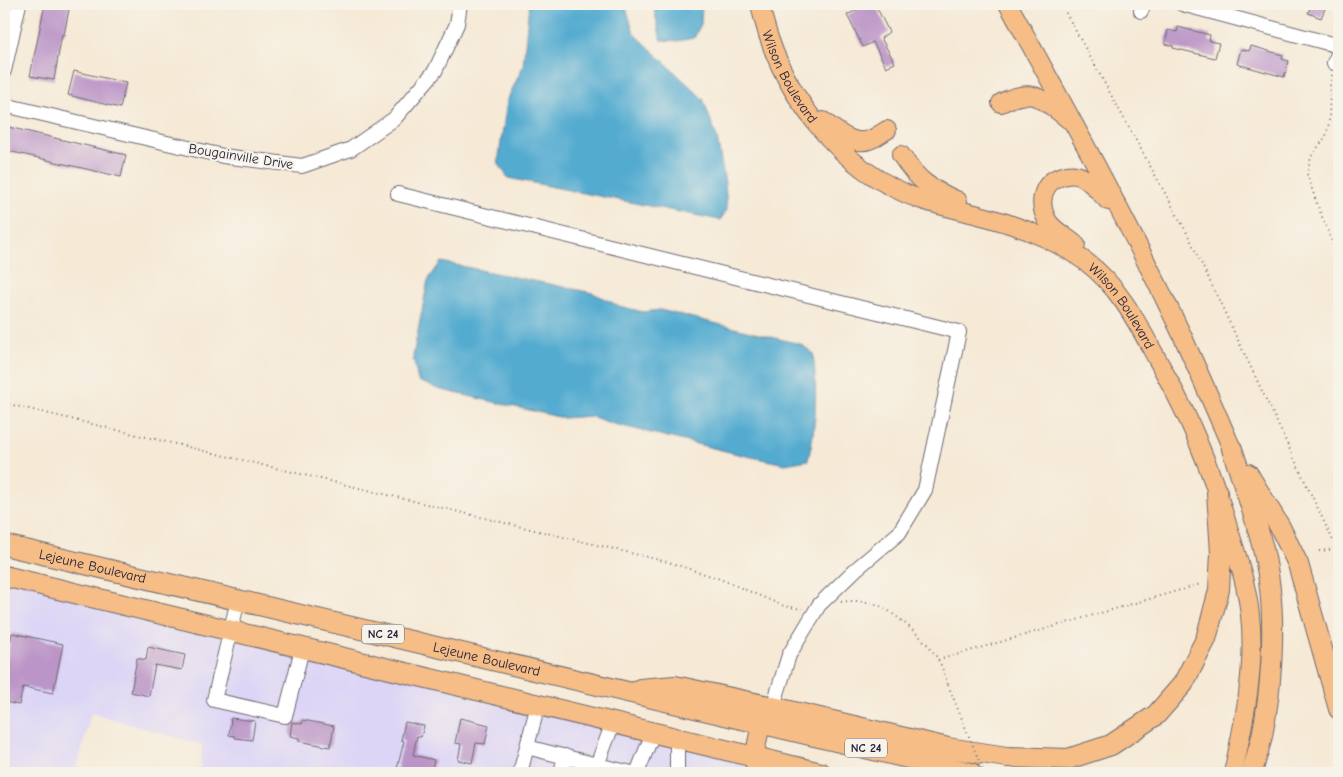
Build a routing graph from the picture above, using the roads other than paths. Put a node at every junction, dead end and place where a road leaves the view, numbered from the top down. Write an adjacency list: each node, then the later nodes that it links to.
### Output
1 (19, 4): 7 (street)
2 (460, 4): 9 (street, Bougainville Drive)
3 (760, 4): 10 (main road, Wilson Boulevard)
4 (1008, 4): 11 (main road)
5 (1182, 4): 6 (street)
6 (1339, 46)
7 (4, 71)
8 (1001, 103): 11 (main road)
9 (4, 105)
10 (804, 108): 12 (main road); 16 (main road, Wilson Boulevard)
11 (1073, 122): 15 (main road)
12 (887, 130)
13 (901, 155): 16 (main road)
14 (398, 194): 27 (street)
15 (1122, 215): 17 (main road); 18 (main road)
16 (1006, 223): 17 (main road, Wilson Boulevard)
17 (1107, 281): 19 (main road, Wilson Boulevard)
18 (1232, 449): 28 (highway); 45 (highway)
19 (1217, 492): 27 (highway); 44 (main road, Wilson Boulevard)
20 (4, 545): 22 (highway, Lejeune Boulevard / NC 24)
21 (4, 576): 23 (highway, NC 24)
22 (238, 600): 23 (street); 25 (highway, Lejeune Boulevard / NC 24)
23 (231, 631): 24 (highway, NC 24); 24 (street)
24 (302, 648): 26 (highway, NC 24)
25 (625, 691): 27 (highway); 30 (highway, Lejeune Boulevard / NC 24)
26 (538, 705): 29 (highway, NC 24); 33 (street)
27 (773, 707)
28 (1339, 708)
29 (613, 723): 31 (highway, NC 24); 35 (street)
30 (762, 724): 36 (main road); 43 (highway, Lejeune Boulevard / NC 24)
31 (653, 733): 32 (highway, NC 24); 40 (street)
32 (677, 739): 36 (highway, NC 24); 41 (street)
33 (527, 747): 34 (street); 37 (street)
34 (565, 756): 35 (street); 38 (street)
35 (597, 764): 39 (street)
36 (755, 765): 42 (highway, NC 24)
37 (520, 773)
38 (561, 773)
39 (632, 773)
40 (637, 773)
41 (677, 773)
42 (821, 773)
43 (971, 773)
44 (1233, 773)
45 (1252, 773)

